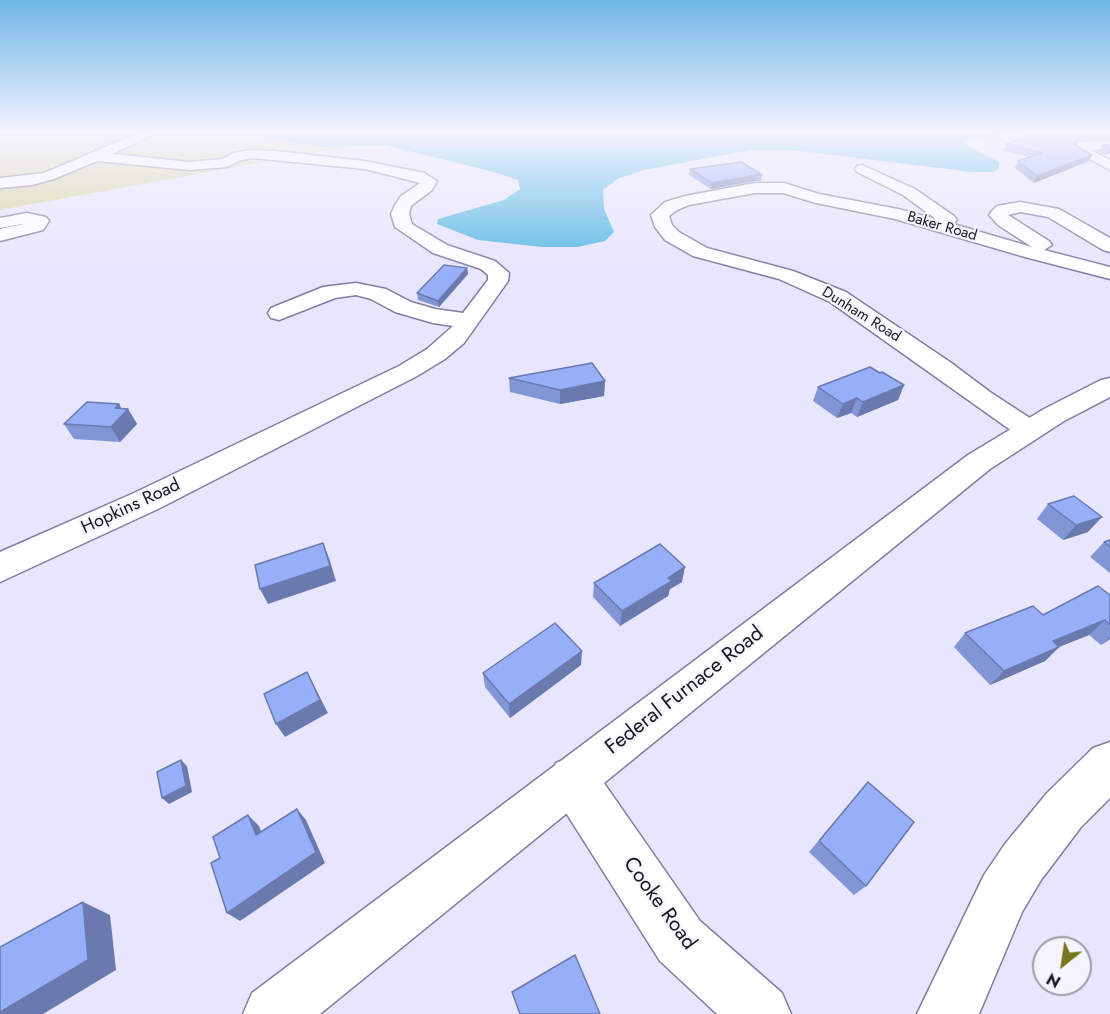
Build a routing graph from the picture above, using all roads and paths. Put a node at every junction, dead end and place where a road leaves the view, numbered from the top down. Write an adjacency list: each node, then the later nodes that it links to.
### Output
1 (29, 180): 4 (street)
2 (428, 180): 13 (street, Hopkins Road)
3 (885, 180): 8 (street)
4 (0, 183)
5 (736, 192): 8 (street, Baker Road); 15 (street, Dunham Road)
6 (0, 223): 7 (street)
7 (0, 235)
8 (972, 235): 10 (street, Baker Road)
9 (1110, 246): 10 (street)
10 (1062, 261): 11 (street, Baker Road)
11 (1110, 273)
12 (279, 314): 13 (street)
13 (470, 321): 16 (street, Hopkins Road)
14 (1110, 386): 15 (street, Federal Furnace Road)
15 (1029, 430): 18 (street, Federal Furnace Road)
16 (0, 568)
17 (1110, 765): 21 (street)
18 (573, 780): 19 (street, Federal Furnace Road); 20 (street, Cooke Road)
19 (273, 1014)
20 (761, 1014)
21 (947, 1014)

